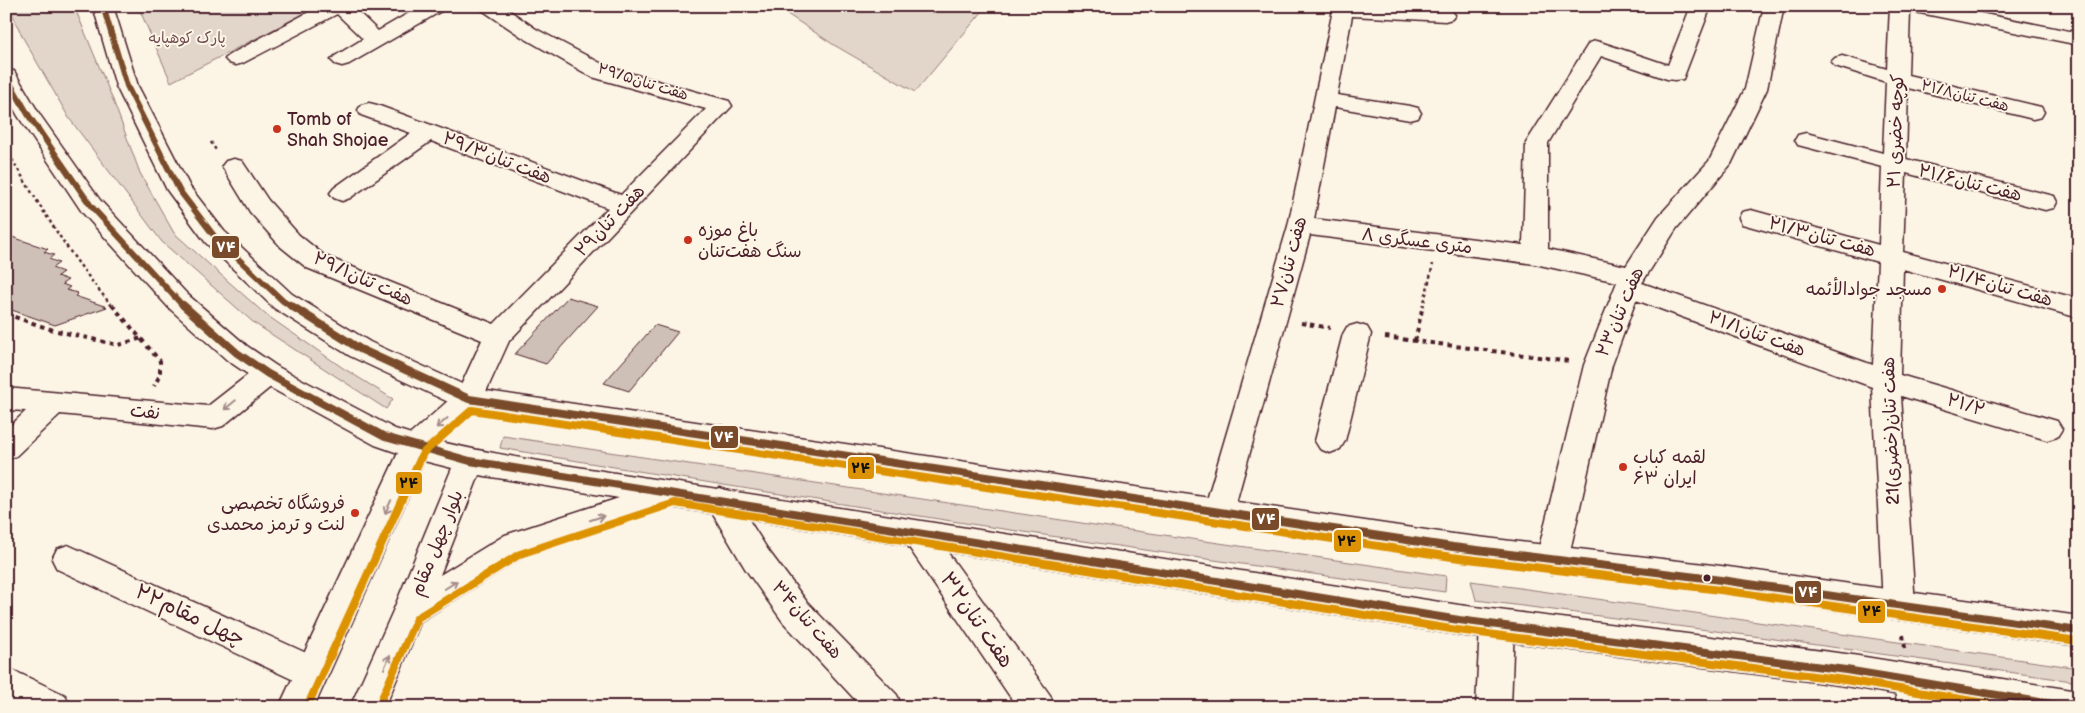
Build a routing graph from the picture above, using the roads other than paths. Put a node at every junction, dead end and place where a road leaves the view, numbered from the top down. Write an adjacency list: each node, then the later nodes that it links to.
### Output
1 (103, 6): 40 (street)
2 (338, 6): 11 (street); 12 (street)
3 (436, 6): 11 (street)
4 (490, 6): 18 (street, ۲۹/۵هفت تنان)
5 (1701, 6): 31 (street)
6 (1774, 6): 33 (street, هفت تنان۲۳)
7 (1900, 6): 16 (street, کوچه خضری ۲۱)
8 (1914, 6): 10 (street)
9 (1445, 16): 17 (street, هفت تنان۲۷)
10 (2079, 39)
11 (376, 40): 13 (street)
12 (236, 59)
13 (342, 60)
14 (1842, 62): 16 (street, ۲۱/۸هفت تنان)
15 (6, 76): 37 (street)
16 (1898, 79): 20 (street, ۲۱/۸هفت تنان); 25 (street, کوچه خضری ۲۱)
17 (1324, 99): 21 (street); 30 (street, هفت تنان۲۷)
18 (721, 106): 28 (street, هفت تنان۲۹)
19 (369, 110): 22 (street, ۲۹/۳هفت تنان)
20 (2033, 112)
21 (1410, 114)
22 (428, 132): 26 (street); 28 (street, ۲۹/۳هفت تنان)
23 (1806, 140): 25 (street, ۲۱/۶هفت تنان)
24 (225, 159): 36 (street, ۲۹/۱هفت تنان)
25 (1895, 164): 27 (street, ۲۱/۶هفت تنان); 32 (street, کوچه خضری ۲۱)
26 (342, 192)
27 (2045, 202)
28 (624, 206): 36 (street, هفت تنان۲۹)
29 (1751, 218): 32 (street, ۲۱/۳هفت تنان)
30 (1300, 226): 31 (street, ۸ متری عسگری); 49 (street, هفت تنان۲۷)
31 (1535, 255): 33 (street, ۸ متری عسگری)
32 (1892, 256): 34 (street, ۲۱/۴هفت تنان); 38 (street, 21هفت تنان(خضری))
33 (1631, 282): 38 (street, ۲۱/۱هفت تنان); 52 (street, هفت تنان۲۳)
34 (2079, 309)
35 (1357, 334): 43 (street)
36 (498, 336): 40 (street, هفت تنان۲۹)
37 (268, 374): 41 (street, نفت, one-way to 41); 44 (street)
38 (1886, 381): 42 (street, ۲۱/۲); 53 (street, 21هفت تنان(خضری))
39 (6, 399): 41 (street, نفت)
40 (469, 399): 44 (street, one-way to 44); 49 (street)
41 (54, 402): 45 (street)
42 (2047, 429)
43 (1330, 441)
44 (415, 447): 46 (street); 57 (street, one-way to 57)
45 (6, 448)
46 (470, 461): 47 (street); 54 (street, بلوار چهل مقام)
47 (674, 493): 48 (street); 54 (street, one-way to 47)
48 (720, 501): 50 (street); 63 (street, هفت تنان۳۴)
49 (1219, 510): 52 (street)
50 (917, 534): 55 (street); 64 (street, هفت تنان۳۲)
51 (68, 559): 57 (street, چهل مقام۲۲)
52 (1552, 560): 53 (street)
53 (1899, 605): 56 (street)
54 (409, 611): 62 (street, بلوار چهل مقام, one-way to 54)
55 (1496, 625): 59 (street); 65 (street)
56 (2079, 631)
57 (312, 672): 61 (street)
58 (6, 683): 60 (street)
59 (1913, 694): 66 (street)
60 (53, 707)
61 (296, 707)
62 (367, 707)
63 (885, 707)
64 (1038, 707)
65 (1494, 707)
66 (2072, 707)

